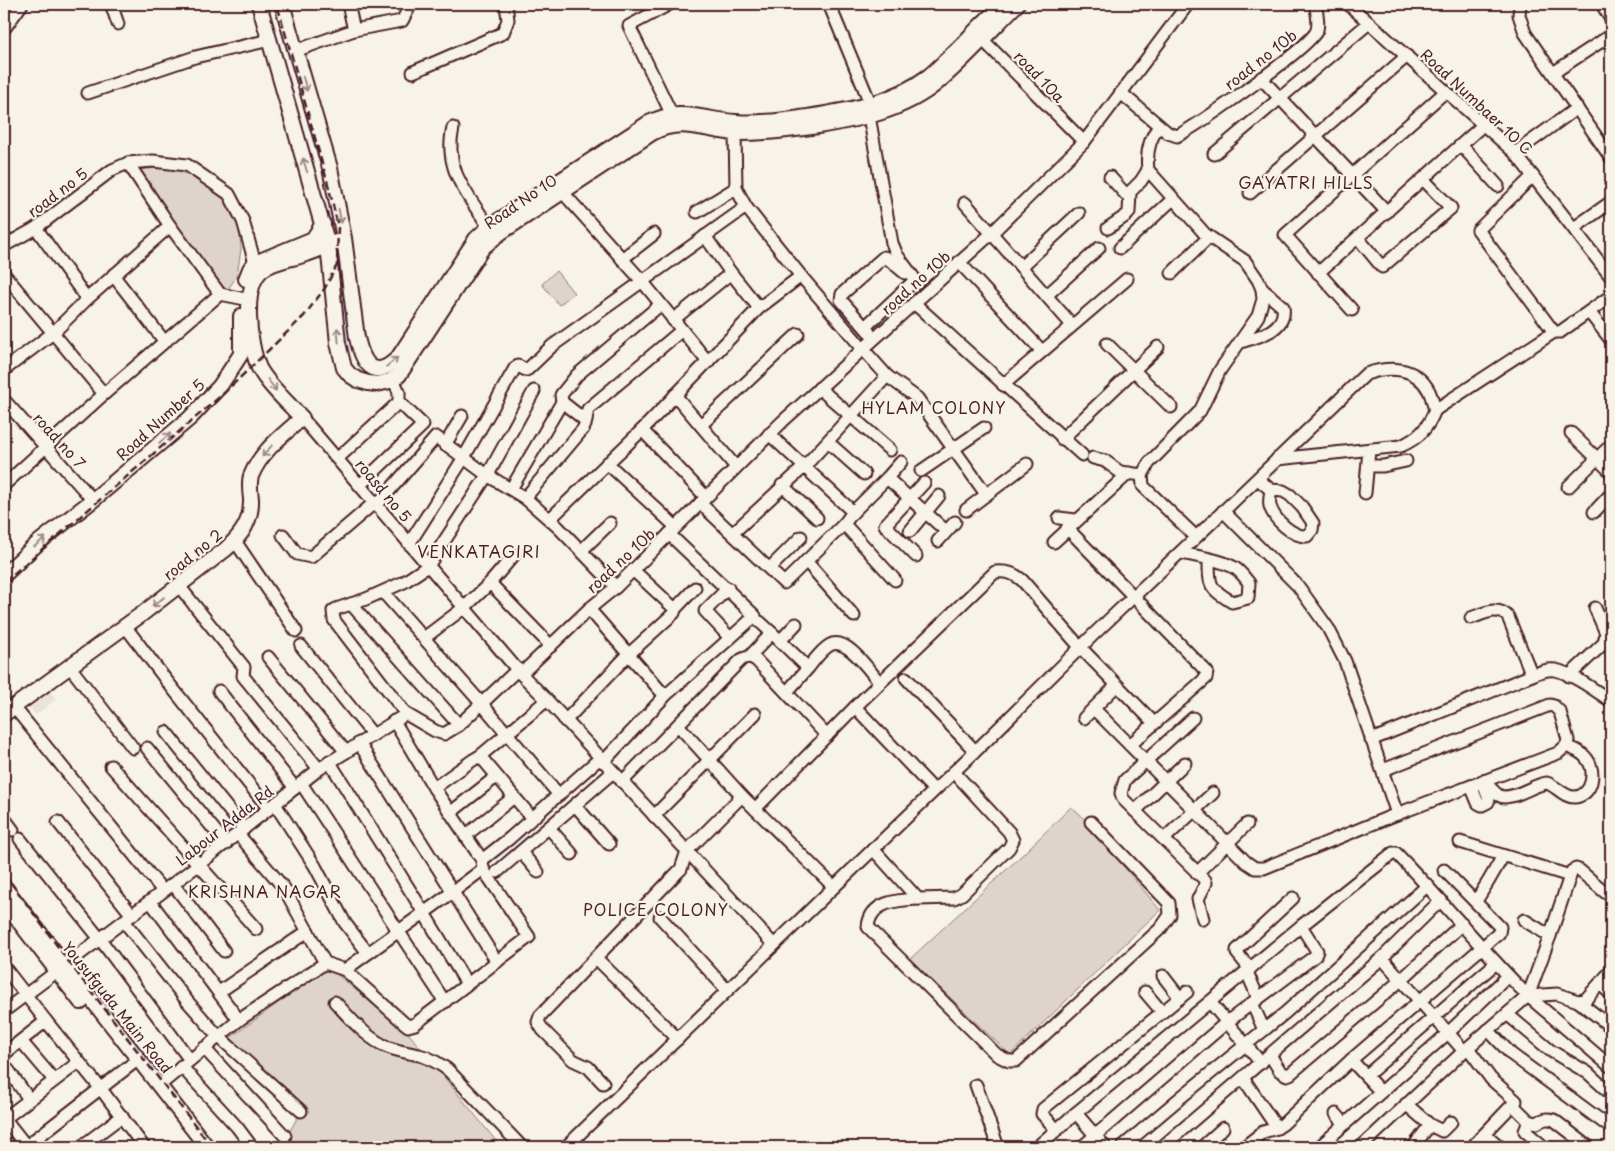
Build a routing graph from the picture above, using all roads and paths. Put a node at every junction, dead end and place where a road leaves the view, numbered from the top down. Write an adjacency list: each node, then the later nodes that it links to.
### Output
1 (22, 4): 21 (street)
2 (111, 4): 20 (street)
3 (281, 4): 15 (main road); 18 (main road, Road No 10)
4 (348, 4): 22 (street)
5 (411, 4): 22 (street)
6 (506, 4): 28 (street)
7 (670, 4): 37 (street)
8 (1002, 4): 24 (main road, Road No 10)
9 (1017, 4): 24 (main road, Road No 10)
10 (1188, 4): 33 (street)
11 (1315, 4): 30 (street, road no 10b)
12 (1348, 4): 19 (street, Road Numbaer 10 C)
13 (1520, 4): 29 (street)
14 (833, 5): 36 (street)
15 (259, 6): 23 (main road)
16 (1603, 6): 17 (street)
17 (1611, 19)
18 (287, 22): 23 (main road); 26 (main road, Road No 10)
19 (1369, 23): 27 (street, Road Numbaer 10 C); 34 (street)
20 (118, 24)
21 (4, 30)
22 (354, 30): 26 (street)
23 (268, 35): 31 (street); 66 (main road, one-way to 23)
24 (979, 35): 36 (main road, Road No 10); 43 (street, road 10a)
25 (1611, 35): 29 (street)
26 (296, 51): 76 (main road, Road No 10, one-way to 76)
27 (1407, 56): 32 (street, Road Numbaer 10 C); 42 (street)
28 (413, 72)
29 (1554, 74): 35 (street)
30 (1261, 78): 34 (street); 39 (street, road no 10b)
31 (88, 92)
32 (1445, 92): 38 (street, Road Numbaer 10 C); 50 (street)
33 (1121, 94): 39 (street, road no 10b); 43 (street, road no 10b)
34 (1280, 98): 42 (street); 46 (street)
35 (1577, 108): 45 (street); 47 (street)
36 (870, 111): 37 (main road, Road No 10); 41 (main road, Road No 10); 92 (street)
37 (672, 115): 55 (main road, Road No 10)
38 (1483, 125): 44 (street); 45 (street, Road Numbaer 10 C)
39 (1159, 126): 49 (street)
40 (453, 128): 68 (street)
41 (735, 132): 55 (main road, Road No 10); 56 (street)
42 (1316, 137): 50 (street); 57 (street)
43 (1084, 142): 73 (street, road no 10b)
44 (1461, 145): 53 (street); 54 (street)
45 (1515, 153): 51 (street, Road Numbaer 10 C)
46 (1214, 154)
47 (1611, 158)
48 (128, 163): 67 (street); 69 (street, road no 5); 84 (street)
49 (1148, 170): 58 (street); 59 (street)
50 (1353, 176): 64 (street); 87 (street)
51 (1533, 176): 71 (street, Road Numbaer 10 C); 111 (street)
52 (1110, 177): 58 (street)
53 (1423, 179): 64 (street); 77 (street)
54 (1498, 186)
55 (559, 187): 68 (main road, Road No 10); 82 (street); 127 (main road, Road No 10)
56 (736, 188): 62 (street); 63 (street)
57 (1250, 193)
58 (1129, 198): 70 (street)
59 (1173, 198): 75 (street); 81 (street)
60 (1611, 202): 71 (street)
61 (965, 203): 73 (street)
62 (746, 207): 74 (street); 91 (street)
63 (697, 212)
64 (1387, 212): 77 (street)
65 (1079, 214): 85 (street)
66 (323, 224): 78 (main road); 84 (main road)
67 (170, 226): 90 (street); 97 (street)
68 (489, 227): 76 (main road, Road No 10, one-way to 68)
69 (36, 228): 79 (street, road no 5); 100 (street)
70 (1108, 228)
71 (1574, 228): 93 (street, Road Numbaer 10 C)
72 (654, 234): 82 (street)
73 (991, 234): 83 (street, road no 10b); 85 (street)
74 (705, 236): 89 (street); 95 (street)
75 (1209, 237): 86 (street); 96 (street)
76 (344, 238): 78 (main road)
77 (1358, 238): 87 (street)
78 (328, 245): 84 (main road); 127 (main road, one-way to 78)
79 (4, 246)
80 (1099, 248): 98 (street)
81 (1120, 248)
82 (622, 259): 95 (street)
83 (959, 262): 102 (street, road no 10b); 121 (street)
84 (257, 267): 101 (main road)
85 (1021, 267): 98 (street)
86 (1172, 273)
87 (1318, 273): 105 (street)
88 (4, 274): 112 (street)
89 (731, 274): 104 (street); 107 (street)
90 (113, 275): 100 (street); 116 (street)
91 (801, 276): 104 (street); 120 (street)
92 (914, 276): 109 (street); 109 (street)
93 (1611, 277)
94 (1127, 279): 108 (street)
95 (642, 281): 103 (street); 157 (street)
96 (1262, 289): 117 (street); 117 (street)
97 (220, 294): 101 (street); 116 (street)
98 (1047, 295): 108 (street)
99 (1611, 296): 106 (street)
100 (87, 299): 112 (street)
101 (246, 300): 122 (main road)
102 (914, 303): 114 (street, road no 10b); 128 (street)
103 (660, 305): 107 (street); 135 (street)
104 (759, 308): 123 (street)
105 (1352, 310)
106 (1590, 312): 111 (street); 115 (street)
107 (673, 320): 110 (street)
108 (1072, 325): 121 (street)
109 (865, 327): 114 (street)
110 (682, 330): 123 (street); 141 (street)
111 (1554, 332): 137 (street)
112 (53, 333): 124 (street); 131 (street)
113 (798, 334): 142 (street)
114 (874, 339): 120 (street, road no 10b)
115 (1611, 340)
116 (165, 342): 131 (street)
117 (1240, 342): 171 (street)
118 (1107, 344): 125 (street)
119 (1158, 347): 125 (street)
120 (863, 349): 126 (street); 129 (street, road no 10b)
121 (1041, 350): 128 (street)
122 (247, 351): 140 (main road, one-way to 140); 187 (main road, Road Number 5, one-way to 122)
123 (708, 362): 132 (street)
124 (4, 370)
125 (1134, 370): 136 (street); 147 (street)
126 (888, 376): 139 (street); 152 (street)
127 (393, 379): 134 (street)
128 (1003, 385): 147 (street)
129 (819, 388): 139 (street); 146 (street, road no 10b)
130 (534, 391): 170 (street)
131 (104, 394): 151 (street)
132 (675, 395): 142 (street); 144 (street)
133 (4, 400): 151 (street, road no 7)
134 (399, 402): 155 (street); 176 (street)
135 (562, 402): 141 (street); 179 (street)
136 (1171, 407)
137 (1434, 410): 154 (street); 158 (street)
138 (462, 416): 149 (street)
139 (850, 416): 148 (street); 153 (street)
140 (302, 418): 155 (street, roasd no 5); 210 (main road, road no 2, one-way to 210)
141 (586, 421): 185 (street)
142 (701, 425): 163 (street)
143 (984, 428): 152 (street)
144 (642, 430): 161 (street); 188 (street)
145 (1571, 433): 156 (street)
146 (769, 434): 163 (street, road no 10b); 164 (street)
147 (1062, 439): 168 (street)
148 (828, 442): 164 (street); 169 (street)
149 (445, 445): 157 (street); 189 (street)
150 (1611, 445): 156 (street)
151 (47, 447): 175 (street); 187 (street, road no 7)
152 (953, 448): 166 (street); 182 (street)
153 (890, 450)
154 (1369, 450): 158 (street); 165 (street)
155 (338, 458): 176 (street, roasd no 5)
156 (1597, 458): 167 (street); 178 (street)
157 (464, 459): 170 (street); 212 (street)
158 (1278, 459): 173 (street)
159 (1406, 461): 165 (street)
160 (901, 462): 172 (street)
161 (607, 463): 197 (street); 202 (street)
162 (1027, 464): 182 (street)
163 (735, 466): 188 (street, road no 10b)
164 (805, 466): 177 (street); 191 (street)
165 (1368, 466): 181 (street)
166 (921, 471)
167 (1611, 472)
168 (1129, 473): 171 (street); 201 (street)
169 (864, 474)
170 (487, 475): 179 (street); 219 (street)
171 (1142, 475): 208 (street)
172 (887, 478): 186 (street); 191 (street)
173 (1258, 479): 180 (street); 192 (street)
174 (924, 483): 186 (street)
175 (4, 485)
176 (360, 485): 189 (street, roasd no 5)
177 (782, 485): 195 (street); 205 (street)
178 (1568, 487)
179 (511, 489): 185 (street)
180 (1271, 490)
181 (1365, 493)
182 (986, 494): 190 (street)
183 (1611, 494): 193 (street)
184 (939, 496): 194 (street)
185 (525, 498): 197 (street)
186 (910, 499): 194 (street); 216 (street)
187 (93, 500): 222 (main road, Road Number 5, one-way to 187)
188 (703, 500): 202 (street, road no 10b); 205 (street)
189 (375, 504): 206 (street); 212 (street, roasd no 5)
190 (966, 510)
191 (853, 512): 200 (street)
192 (1223, 512): 208 (street); 281 (street)
193 (1594, 512)
194 (925, 513): 203 (street); 204 (street)
195 (817, 518)
196 (1059, 518): 201 (street)
197 (550, 520): 213 (street)
198 (610, 522): 213 (street)
199 (956, 522): 204 (street)
200 (844, 524): 218 (street); 223 (street)
201 (1072, 524): 211 (street); 230 (street)
202 (673, 530): 221 (street, road no 10b); 228 (street)
203 (910, 531)
204 (946, 531): 209 (street)
205 (732, 533): 220 (street)
206 (283, 535)
207 (801, 536): 220 (street)
208 (1196, 538): 214 (street)
209 (938, 540)
210 (234, 541): 225 (main road, road no 2); 241 (street)
211 (1054, 542)
212 (409, 544): 219 (street, roasd no 5)
213 (582, 550): 226 (street)
214 (1181, 553): 217 (street); 230 (street)
215 (514, 555): 224 (street)
216 (916, 556)
217 (1209, 560)
218 (806, 561): 220 (street); 236 (street)
219 (428, 566): 229 (street); 232 (street, roasd no 5)
220 (770, 568)
221 (633, 570): 226 (street, road no 10b); 235 (street)
222 (4, 575)
223 (895, 580)
224 (490, 583): 232 (street); 246 (street)
225 (178, 586): 240 (main road, road no 2, one-way to 240); 296 (street)
226 (616, 587): 234 (street, road no 10b)
227 (695, 588): 235 (street)
228 (728, 588): 244 (street); 244 (street)
229 (383, 592): 231 (street); 243 (street)
230 (1133, 597): 247 (street); 274 (street)
231 (351, 604): 268 (street); 275 (street)
232 (465, 607): 243 (street); 253 (street, roasd no 5)
233 (1595, 608): 255 (street)
234 (589, 609): 246 (street, road no 10b); 248 (street)
235 (675, 609): 248 (street)
236 (854, 616)
237 (1471, 618): 254 (street)
238 (760, 622): 242 (street)
239 (796, 624): 242 (street)
240 (125, 626): 251 (main road, road no 2); 312 (street)
241 (296, 631)
242 (776, 637): 250 (street); 252 (street)
243 (424, 638): 264 (street)
244 (730, 638): 261 (street)
245 (300, 646): 278 (street)
246 (551, 646): 253 (street, road no 10b)
247 (1080, 647): 257 (street); 258 (street); 287 (street)
248 (628, 655): 261 (street); 273 (street)
249 (268, 657): 288 (street)
250 (749, 657): 260 (street); 276 (street)
251 (70, 667): 267 (main road, road no 2); 285 (street)
252 (808, 668): 257 (street); 260 (street)
253 (519, 672): 262 (street, roasd no 5); 264 (street, road no 10b)
254 (1532, 675): 255 (street); 281 (street)
255 (1569, 676): 263 (street)
256 (906, 678): 287 (street)
257 (880, 683): 265 (street)
258 (1117, 685): 266 (street); 274 (street)
259 (219, 691): 304 (street)
260 (787, 692): 280 (street)
261 (665, 696): 291 (street)
262 (547, 700): 273 (street, roasd no 5); 279 (street)
263 (1611, 700)
264 (482, 704): 275 (street, road no 10b); 279 (street)
265 (855, 707): 280 (street); 306 (street)
266 (1094, 709): 270 (street); 283 (street)
267 (9, 711): 348 (street)
268 (406, 714): 272 (street, Labour Adda Rd); 275 (street)
269 (755, 714): 290 (street)
270 (1084, 718)
271 (1193, 718): 292 (street)
272 (394, 721): 278 (street, Labour Adda Rd); 305 (street)
273 (566, 721): 291 (street, roasd no 5)
274 (1154, 723): 283 (street)
275 (459, 725)
276 (678, 725): 290 (street); 302 (street)
277 (166, 732): 325 (street)
278 (372, 735): 282 (street, Labour Adda Rd)
279 (507, 735): 289 (street); 308 (street)
280 (827, 736): 313 (street)
281 (1371, 740): 297 (street)
282 (359, 743): 288 (street, Labour Adda Rd); 349 (street)
283 (1130, 745): 292 (street)
284 (1566, 746): 297 (street); 303 (street); 303 (street)
285 (133, 748)
286 (147, 748): 329 (street)
287 (975, 751): 299 (street)
288 (346, 752): 293 (street, Labour Adda Rd)
289 (480, 756): 300 (street); 305 (street)
290 (709, 759): 309 (street); 318 (street)
291 (601, 760): 298 (street, roasd no 5); 308 (street)
292 (1145, 760): 301 (street); 314 (street)
293 (330, 761): 296 (street, Labour Adda Rd); 357 (street)
294 (1185, 763): 301 (street)
295 (111, 766): 338 (street)
296 (319, 769): 304 (street, Labour Adda Rd)
297 (1383, 770): 317 (street)
298 (613, 772): 302 (street, roasd no 5); 311 (street)
299 (954, 772): 306 (street); 352 (street)
300 (496, 776): 310 (street); 316 (street)
301 (1166, 781): 314 (street); 315 (street)
302 (622, 782): 318 (street, roasd no 5)
303 (1479, 783): 317 (street)
304 (298, 785): 312 (street, Labour Adda Rd); 365 (street)
305 (434, 788): 316 (street)
306 (934, 790): 332 (street)
307 (1213, 793): 315 (street)
308 (559, 795): 320 (street)
309 (742, 796): 313 (street); 333 (street)
310 (514, 797): 320 (street); 326 (street)
311 (575, 805): 324 (street); 330 (street)
312 (272, 806): 325 (street, Labour Adda Rd); 372 (street)
313 (755, 809): 346 (street)
314 (1135, 810): 327 (street)
315 (1194, 810): 327 (street); 331 (street)
316 (450, 812): 326 (street)
317 (1397, 814): 331 (street)
318 (654, 816): 333 (street, roasd no 5)
319 (4, 818): 368 (street)
320 (532, 818): 337 (street)
321 (58, 822): 359 (street)
322 (1091, 822): 352 (street)
323 (1247, 824): 331 (street)
324 (549, 828): 334 (street); 335 (street)
325 (241, 832): 329 (street, Labour Adda Rd); 366 (street)
326 (465, 836): 337 (street)
327 (1164, 839): 342 (street)
328 (1460, 842): 336 (street)
329 (226, 844): 338 (street, Labour Adda Rd)
330 (609, 844)
331 (1227, 844): 342 (street)
332 (873, 849): 346 (street); 352 (street)
333 (687, 851): 369 (street, roasd no 5); 373 (street)
334 (521, 852): 340 (street); 341 (street)
335 (572, 854)
336 (1502, 856): 343 (street); 355 (street)
337 (482, 864): 349 (street); 375 (street)
338 (198, 865): 344 (street, Labour Adda Rd); 364 (street)
339 (1444, 870): 355 (street)
340 (497, 872)
341 (538, 872)
342 (1197, 873): 360 (street)
343 (1570, 876): 350 (street); 367 (street)
344 (173, 884): 348 (street, Labour Adda Rd); 371 (street)
345 (1428, 885): 353 (street); 363 (street); 408 (street)
346 (834, 886): 369 (street)
347 (4, 887): 379 (main road, Yousufguda Main Road)
348 (163, 891): 354 (street, Labour Adda Rd)
349 (453, 892): 357 (street); 375 (street)
350 (1606, 893)
351 (1294, 898): 381 (street)
352 (918, 899)
353 (1441, 900): 362 (street); 374 (street)
354 (150, 901): 359 (street, Labour Adda Rd); 389 (street)
355 (1476, 901): 370 (street)
356 (4, 902): 379 (main road, Yousufguda Main Road)
357 (424, 914): 365 (street); 386 (street)
358 (660, 917): 388 (street)
359 (128, 918): 368 (street, Labour Adda Rd); 411 (street)
360 (1203, 919)
361 (1524, 920): 367 (street)
362 (1462, 924): 370 (street); 385 (street)
363 (1301, 926): 381 (street); 394 (street)
364 (256, 929)
365 (398, 931): 372 (street); 397 (street)
366 (308, 932): 376 (street); 389 (street)
367 (1550, 936): 393 (street)
368 (100, 939): 379 (street, Labour Adda Rd); 421 (street)
369 (774, 945): 388 (street)
370 (1483, 948): 377 (street); 399 (street)
371 (224, 951)
372 (368, 954): 380 (street)
373 (596, 958): 412 (street); 428 (street)
374 (1382, 958): 385 (street); 418 (street)
375 (496, 962): 386 (street)
376 (325, 963): 380 (street); 404 (street)
377 (1496, 963): 384 (street); 403 (street)
378 (4, 967): 392 (street)
379 (60, 969): 392 (street, Labour Adda Rd); 423 (main road, Yousufguda Main Road); 429 (main road, Yousufguda Main Road)
380 (345, 970): 397 (street)
381 (1249, 970): 394 (street); 398 (street)
382 (1611, 971): 387 (street)
383 (1163, 976): 401 (street)
384 (1508, 976): 393 (street); 410 (street)
385 (1401, 980): 399 (street); 418 (street)
386 (467, 984): 397 (street)
387 (1600, 984): 391 (street); 395 (street)
388 (728, 990): 412 (street)
389 (219, 992): 404 (street)
390 (1146, 992): 401 (street)
391 (1611, 994)
392 (26, 995): 400 (street, Labour Adda Rd); 405 (street)
393 (1528, 996): 395 (street); 402 (street); 424 (street)
394 (1255, 1000): 406 (street); 408 (street)
395 (1578, 1001): 407 (street)
396 (335, 1002): 459 (street)
397 (445, 1002)
398 (1210, 1002): 406 (street); 438 (street)
399 (1420, 1002): 403 (street); 419 (street)
400 (4, 1011)
401 (1162, 1012): 449 (street)
402 (1506, 1014): 409 (street); 433 (street)
403 (1434, 1017): 410 (street); 425 (street)
404 (240, 1020): 411 (street)
405 (46, 1021): 413 (street); 420 (street)
406 (1226, 1022): 414 (street); 452 (street)
407 (1611, 1028)
408 (1264, 1030): 414 (street)
409 (1488, 1030): 416 (street); 448 (street)
410 (1448, 1033): 416 (street); 432 (street)
411 (218, 1036): 415 (street); 437 (street)
412 (678, 1039): 460 (street)
413 (21, 1041): 417 (street); 427 (street)
414 (1245, 1044): 418 (street); 465 (street)
415 (204, 1048): 421 (street); 451 (street)
416 (1466, 1049): 435 (street); 436 (street)
417 (4, 1054)
418 (1265, 1059): 426 (street)
419 (1351, 1060): 425 (street); 447 (street)
420 (79, 1062): 427 (street); 431 (street)
421 (185, 1063): 429 (street); 458 (street)
422 (4, 1064): 434 (street)
423 (132, 1064): 431 (street); 456 (main road, Yousufguda Main Road)
424 (1611, 1067)
425 (1366, 1076): 432 (street)
426 (1243, 1078): 447 (street); 466 (street)
427 (54, 1080): 434 (street)
428 (602, 1083)
429 (160, 1085): 457 (main road, Yousufguda Main Road)
430 (976, 1085): 461 (street)
431 (101, 1089): 440 (street); 454 (street)
432 (1381, 1092): 444 (street)
433 (1611, 1094)
434 (30, 1100): 441 (street)
435 (1406, 1104): 445 (street); 470 (street)
436 (1513, 1106): 442 (street); 450 (street)
437 (301, 1111)
438 (1076, 1113): 449 (street); 452 (street)
439 (1336, 1114): 444 (street)
440 (122, 1116): 453 (street); 455 (street)
441 (4, 1119): 454 (street)
442 (1529, 1121): 474 (street); 475 (street)
443 (1451, 1122): 445 (street)
444 (1345, 1124): 469 (street)
445 (1430, 1125): 471 (street)
446 (1224, 1128): 467 (street)
447 (1277, 1128): 468 (street)
448 (1611, 1128)
449 (1057, 1130): 462 (street)
450 (1485, 1134): 472 (street); 473 (street)
451 (285, 1136)
452 (1095, 1136): 463 (street); 464 (street)
453 (141, 1146)
454 (26, 1147)
455 (81, 1147)
456 (196, 1147)
457 (207, 1147)
458 (252, 1147)
459 (522, 1147)
460 (566, 1147)
461 (998, 1147)
462 (1037, 1147)
463 (1082, 1147)
464 (1105, 1147)
465 (1122, 1147)
466 (1162, 1147)
467 (1202, 1147)
468 (1244, 1147)
469 (1319, 1147)
470 (1361, 1147)
471 (1414, 1147)
472 (1472, 1147)
473 (1500, 1147)
474 (1544, 1147)
475 (1589, 1147)

